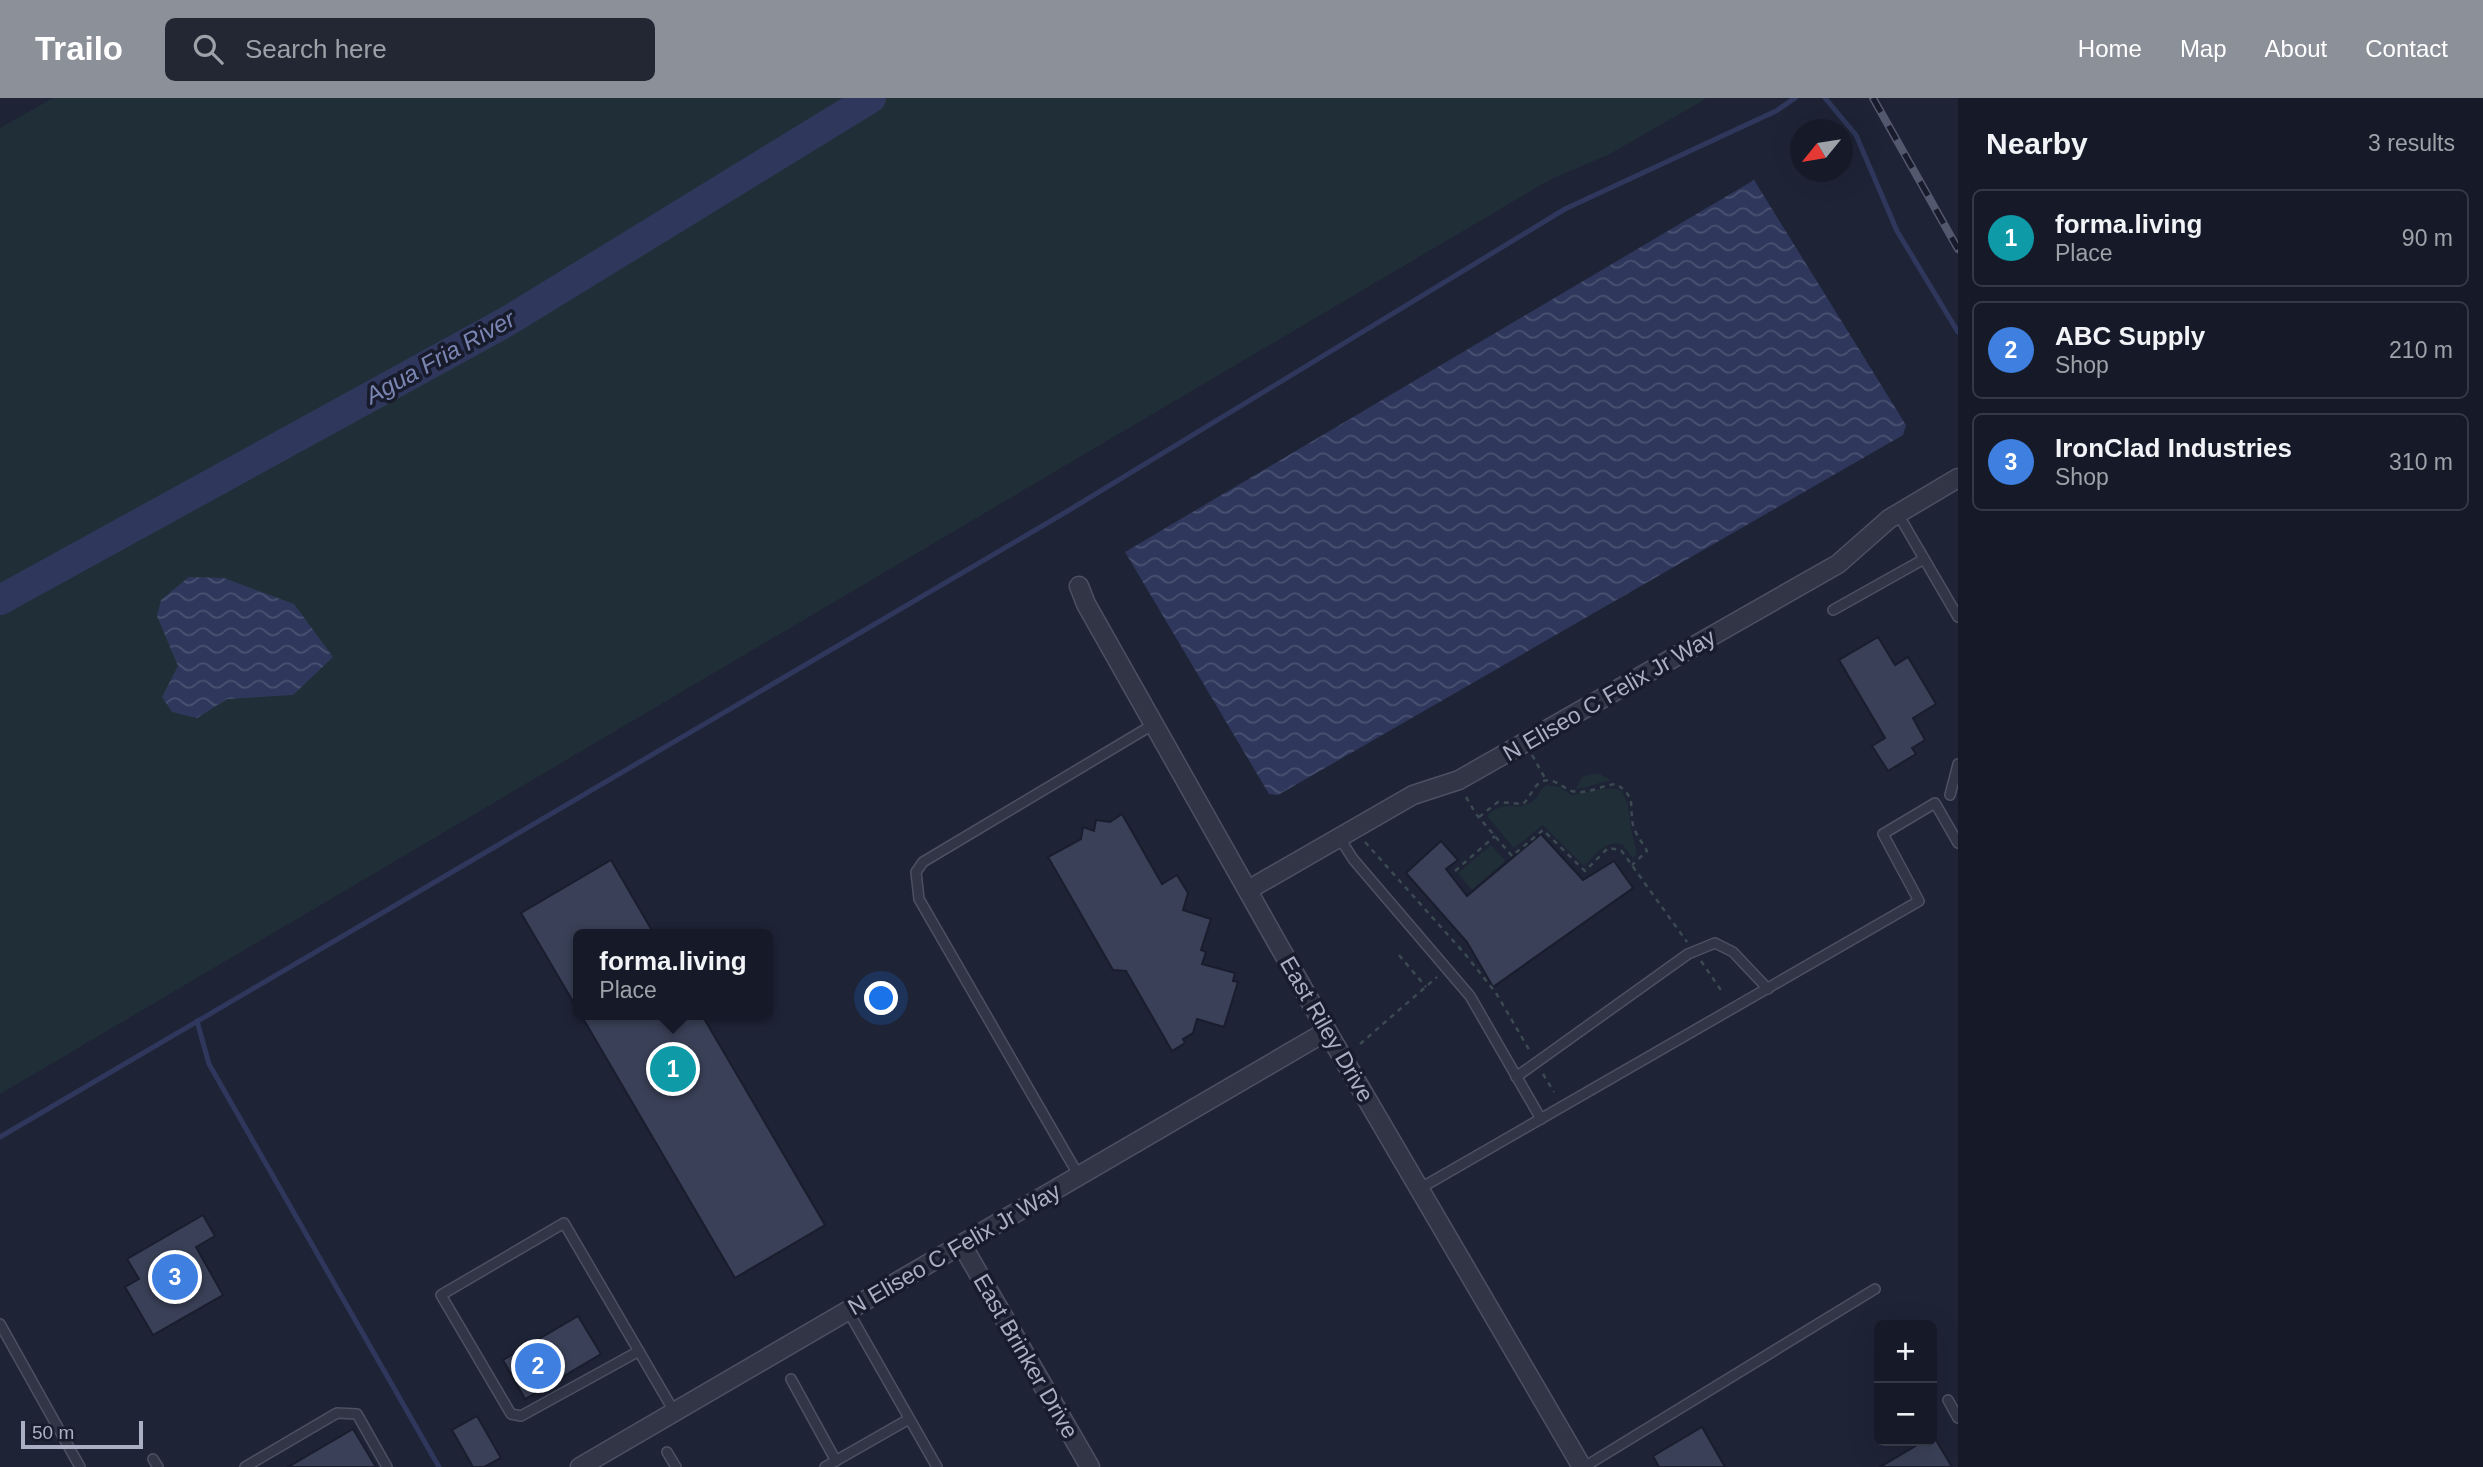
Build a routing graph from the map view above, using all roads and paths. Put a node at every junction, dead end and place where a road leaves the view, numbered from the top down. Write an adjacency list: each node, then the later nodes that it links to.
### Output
1 (1958, 478): 2 (street, N Eliseo C Felix Jr Way)
2 (1898, 514): 3 (lane); 16 (street, N Eliseo C Felix Jr Way)
3 (1923, 559): 5 (lane); 6 (lane)
4 (1079, 586): 7 (street, East Riley Drive)
5 (1833, 610)
6 (1958, 617)
7 (1154, 724): 21 (street, East Riley Drive); 34 (lane)
8 (1532, 755): 10 (path)
9 (1958, 764): 12 (lane)
10 (1546, 780): 14 (path); 19 (path)
11 (1464, 793): 14 (path)
12 (1954, 793): 13 (lane)
13 (1936, 803): 18 (lane); 26 (lane)
14 (1479, 817): 15 (path)
15 (1495, 836): 19 (path); 20 (path)
16 (1339, 837): 21 (street, N Eliseo C Felix Jr Way); 24 (lane)
17 (1363, 839): 30 (path)
18 (1958, 843)
19 (1632, 865): 22 (path)
20 (1455, 871)
21 (1248, 890): 28 (street, East Riley Drive)
22 (1694, 952): 26 (lane); 27 (path); 30 (lane)
23 (1399, 955): 25 (path)
24 (1448, 968): 25 (path); 31 (lane)
25 (1426, 987): 29 (path)
26 (1768, 989): 33 (lane)
27 (1723, 993)
28 (1327, 1031): 34 (street, N Eliseo C Felix Jr Way); 35 (street, East Riley Drive)
29 (1360, 1044)
30 (1537, 1063): 31 (lane); 32 (path)
31 (1517, 1077): 33 (lane)
32 (1554, 1092)
33 (1541, 1119): 35 (lane)
34 (1079, 1176): 36 (street, N Eliseo C Felix Jr Way)
35 (1419, 1189): 56 (street, East Riley Drive)
36 (962, 1245): 38 (street, N Eliseo C Felix Jr Way); 55 (street, East Brinker Drive)
37 (1875, 1290): 56 (lane)
38 (848, 1311): 43 (street, N Eliseo C Felix Jr Way); 45 (lane)
39 (0, 1324): 48 (lane)
40 (639, 1351): 40 (lane); 43 (lane)
41 (791, 1380): 47 (lane)
42 (1948, 1400): 44 (lane)
43 (675, 1413): 51 (street, N Eliseo C Felix Jr Way)
44 (1958, 1418)
45 (909, 1419): 47 (lane); 54 (lane)
46 (667, 1452): 52 (lane)
47 (836, 1461): 53 (lane)
48 (80, 1467)
49 (245, 1467): 50 (lane)
50 (387, 1467)
51 (580, 1467)
52 (676, 1467)
53 (825, 1467)
54 (937, 1467)
55 (1090, 1467)
56 (1583, 1467)

